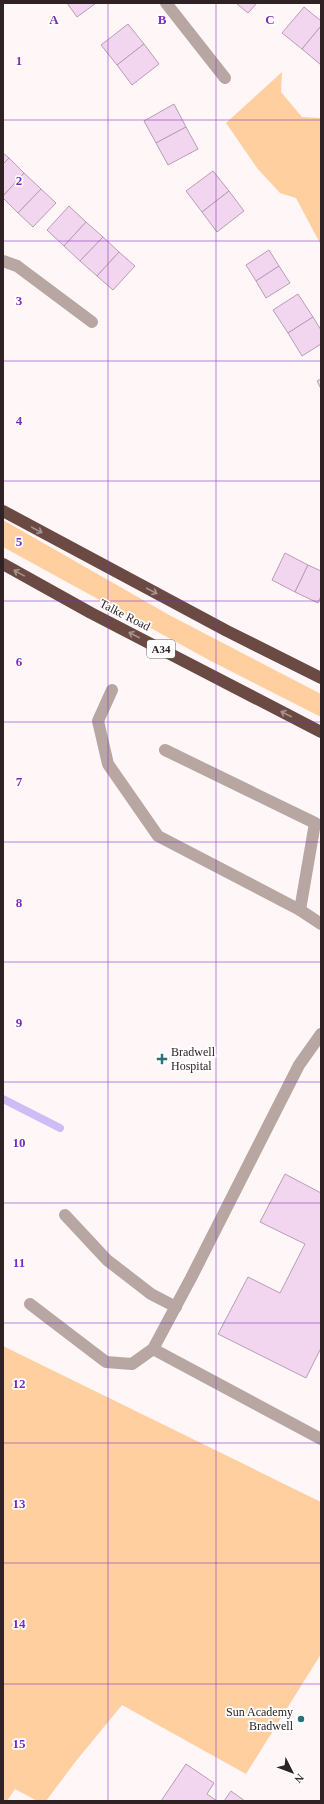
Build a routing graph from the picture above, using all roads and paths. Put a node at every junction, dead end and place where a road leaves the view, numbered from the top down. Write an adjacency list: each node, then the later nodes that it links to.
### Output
1 (166, 3): 2 (street)
2 (225, 78)
3 (3, 261): 4 (street)
4 (92, 322)
5 (3, 511): 7 (highway, one-way to 7)
6 (3, 564): 11 (highway, Talke Road / A34, one-way to 6)
7 (227, 631): 8 (highway); 9 (highway)
8 (321, 678)
9 (321, 685)
10 (112, 690): 13 (street)
11 (321, 732)
12 (165, 750): 13 (street)
13 (300, 910): 14 (street)
14 (321, 924)
15 (321, 1034): 18 (street)
16 (65, 1215): 18 (street)
17 (30, 1304): 19 (street)
18 (176, 1307): 19 (street)
19 (153, 1349): 20 (street)
20 (321, 1439)

